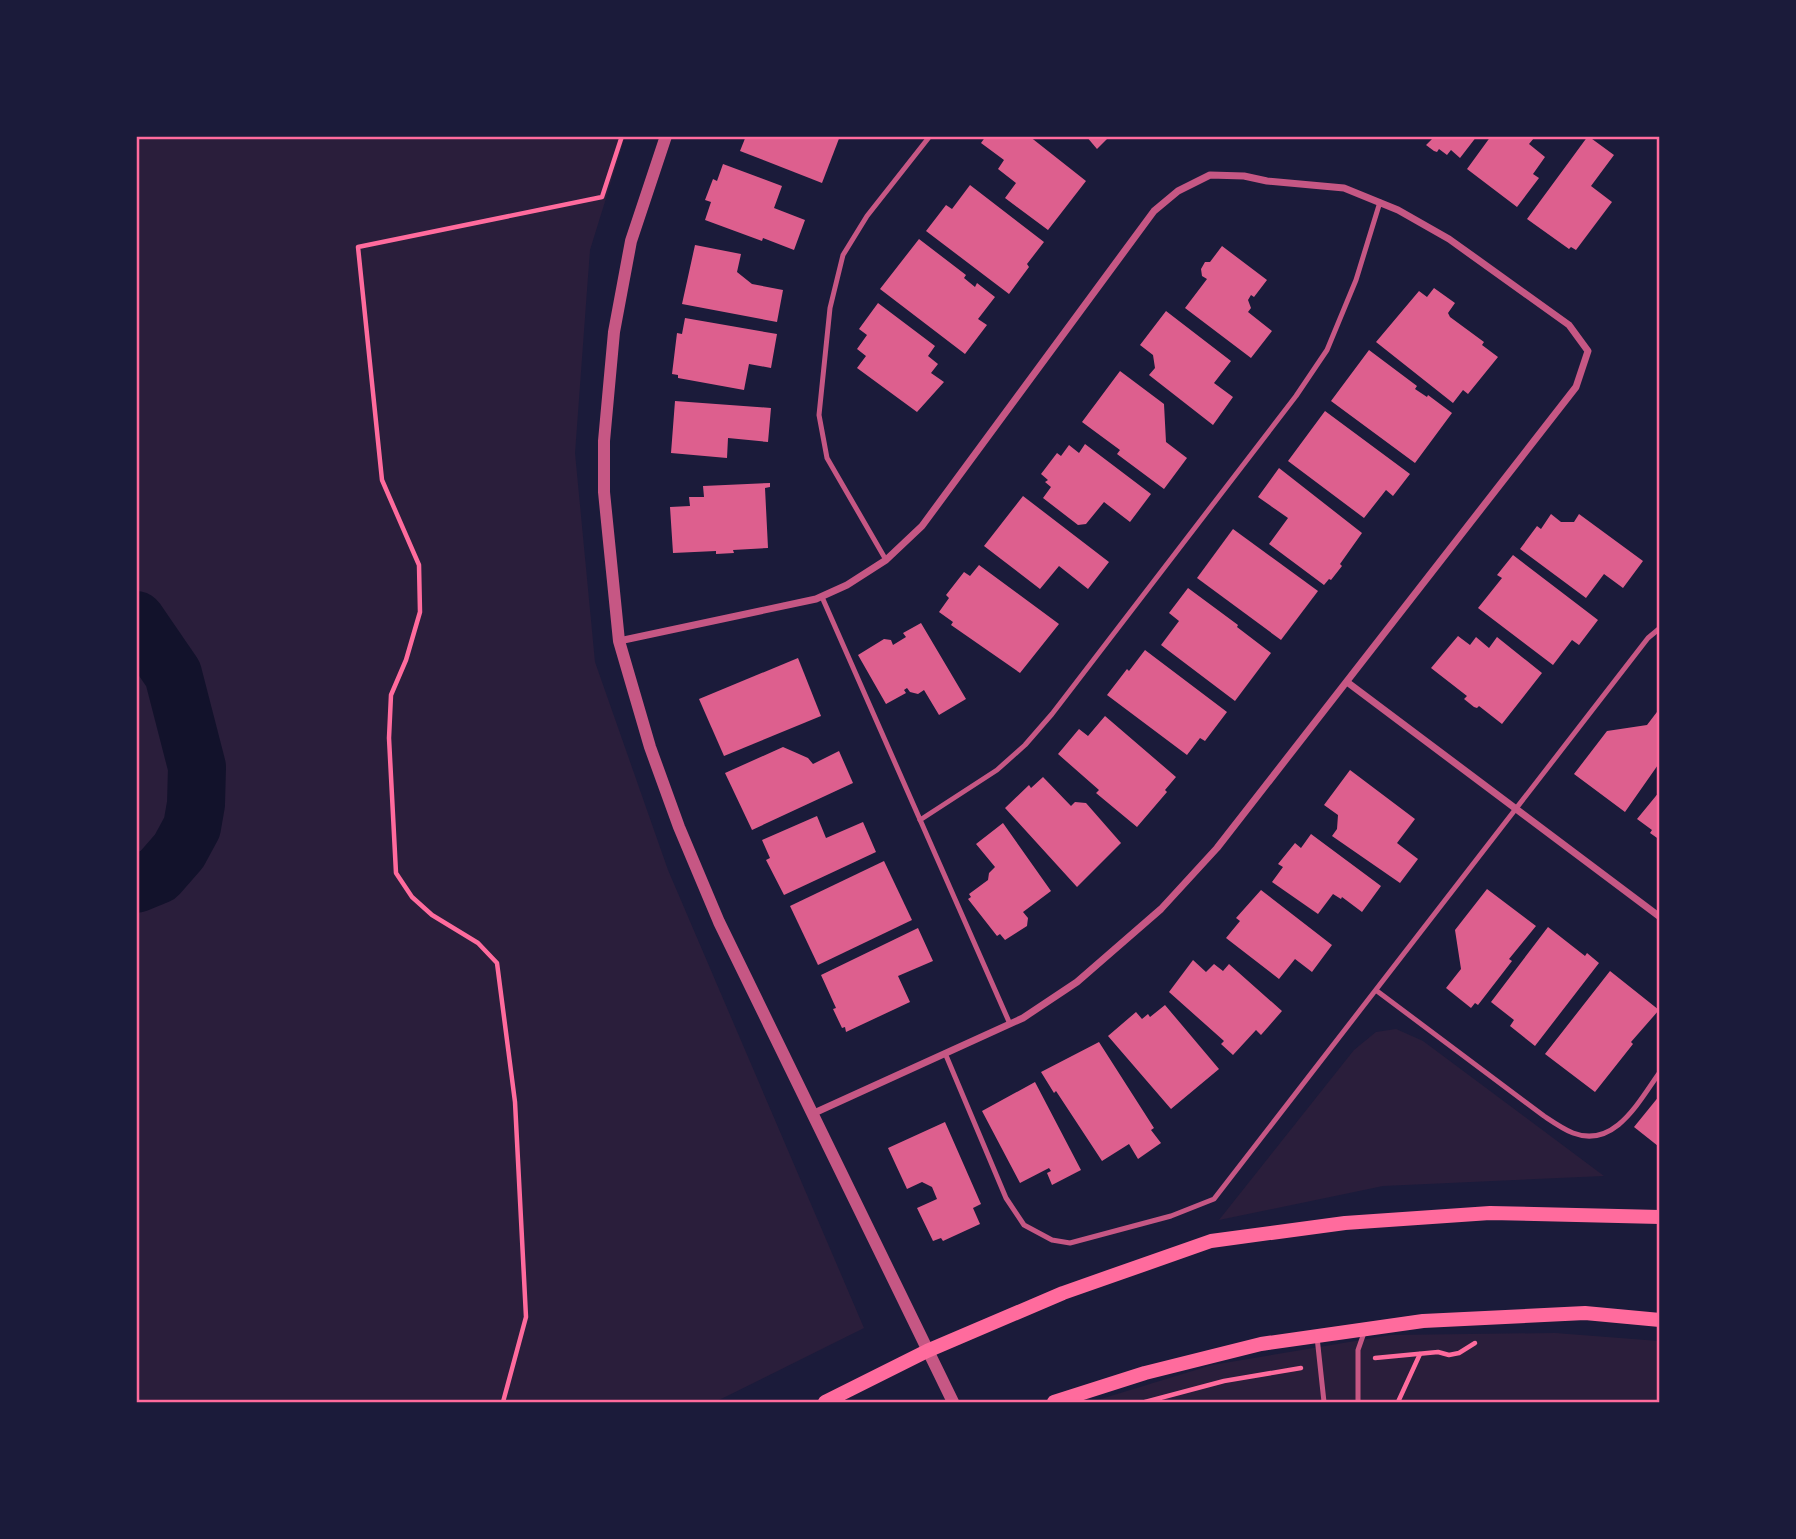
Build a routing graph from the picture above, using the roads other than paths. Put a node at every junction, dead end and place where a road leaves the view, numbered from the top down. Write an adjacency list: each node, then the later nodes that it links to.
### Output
1 (666, 136): 7 (street)
2 (930, 136): 4 (lane)
3 (1380, 202): 4 (street); 8 (street); 10 (lane)
4 (886, 560): 5 (street)
5 (822, 597): 7 (street); 10 (lane)
6 (1660, 628): 9 (lane)
7 (619, 641): 16 (street)
8 (1347, 682): 9 (street); 13 (street)
9 (1516, 809): 11 (street); 12 (lane)
10 (920, 820): 13 (lane)
11 (1660, 917)
12 (1377, 991): 14 (lane); 15 (lane)
13 (1010, 1024): 14 (street)
14 (945, 1053): 16 (street)
15 (1660, 1072)
16 (811, 1114): 21 (street)
17 (1660, 1217): 21 (main road)
18 (1660, 1320): 19 (main road)
19 (1366, 1330): 20 (main road); 26 (lane)
20 (1317, 1337): 24 (main road); 25 (lane)
21 (927, 1351): 22 (main road); 23 (street)
22 (825, 1402)
23 (953, 1402)
24 (1054, 1402)
25 (1324, 1402)
26 (1358, 1402)

